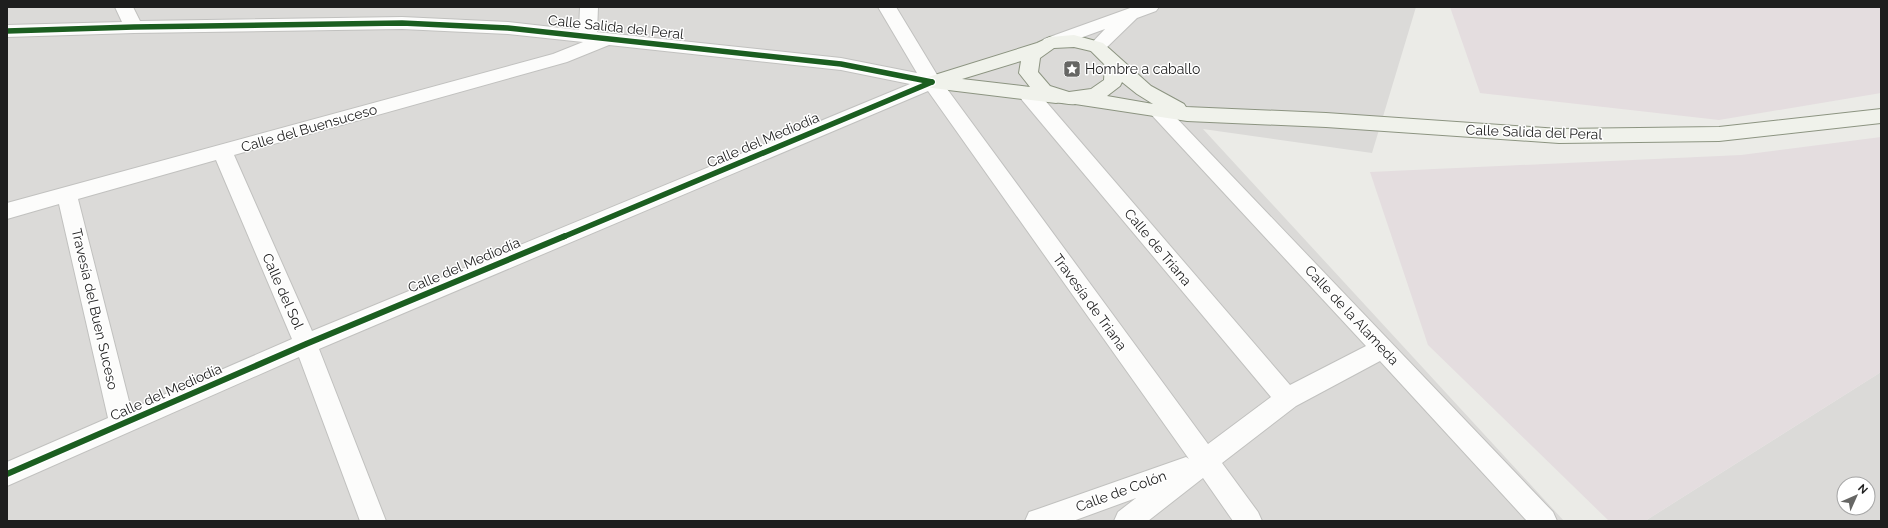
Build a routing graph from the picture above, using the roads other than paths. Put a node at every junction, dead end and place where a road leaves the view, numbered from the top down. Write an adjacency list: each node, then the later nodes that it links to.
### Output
1 (124, 7): 7 (street)
2 (345, 7): 6 (street)
3 (588, 7): 9 (street)
4 (887, 7): 14 (street, Travesía de Triana)
5 (1143, 9): 11 (street, Calle del Mediodía); 12 (street, Calle del Mediodía)
6 (340, 25): 7 (street, Calle Salida del Peral); 9 (street, Calle Salida del Peral)
7 (134, 27): 8 (street, Calle Salida del Peral)
8 (7, 32)
9 (588, 36): 10 (street, Calle Salida del Peral)
10 (608, 38): 14 (street, Calle Salida del Peral); 20 (street, Calle del Buensuceso)
11 (1047, 45): 12 (main road); 14 (main road, Calle del Mediodía); 16 (main road)
12 (1097, 47): 13 (main road)
13 (1114, 64): 16 (main road); 18 (main road, Calle Salida del Peral)
14 (932, 82): 15 (main road, Calle Salida del Peral); 23 (street, Calle del Mediodía); 27 (street, Travesía de Triana)
15 (1029, 95): 16 (main road, Calle Salida del Peral); 25 (street, Calle de Triana)
16 (1073, 98): 17 (main road, Calle Salida del Peral)
17 (1158, 111): 18 (main road, Calle Salida del Peral); 24 (street, Calle de la Alameda)
18 (1187, 114): 19 (main road, Calle Salida del Peral)
19 (1881, 116)
20 (222, 152): 21 (street, Calle del Buensuceso); 23 (street, Calle del Sol)
21 (67, 195): 22 (street, Calle del Buensuceso); 26 (street, Travesía del Buen Suceso)
22 (7, 211)
23 (306, 344): 26 (street, Calle del Mediodía); 29 (street, Calle del Sol)
24 (1383, 348): 25 (street); 33 (street, Calle de la Alameda)
25 (1287, 399): 27 (street)
26 (122, 424): 28 (street, Calle del Mediodía)
27 (1205, 462): 30 (street, Calle de Colón); 31 (street); 32 (street, Travesía de Triana)
28 (7, 474)
29 (373, 521)
30 (1038, 521)
31 (1127, 521)
32 (1248, 521)
33 (1544, 521)

